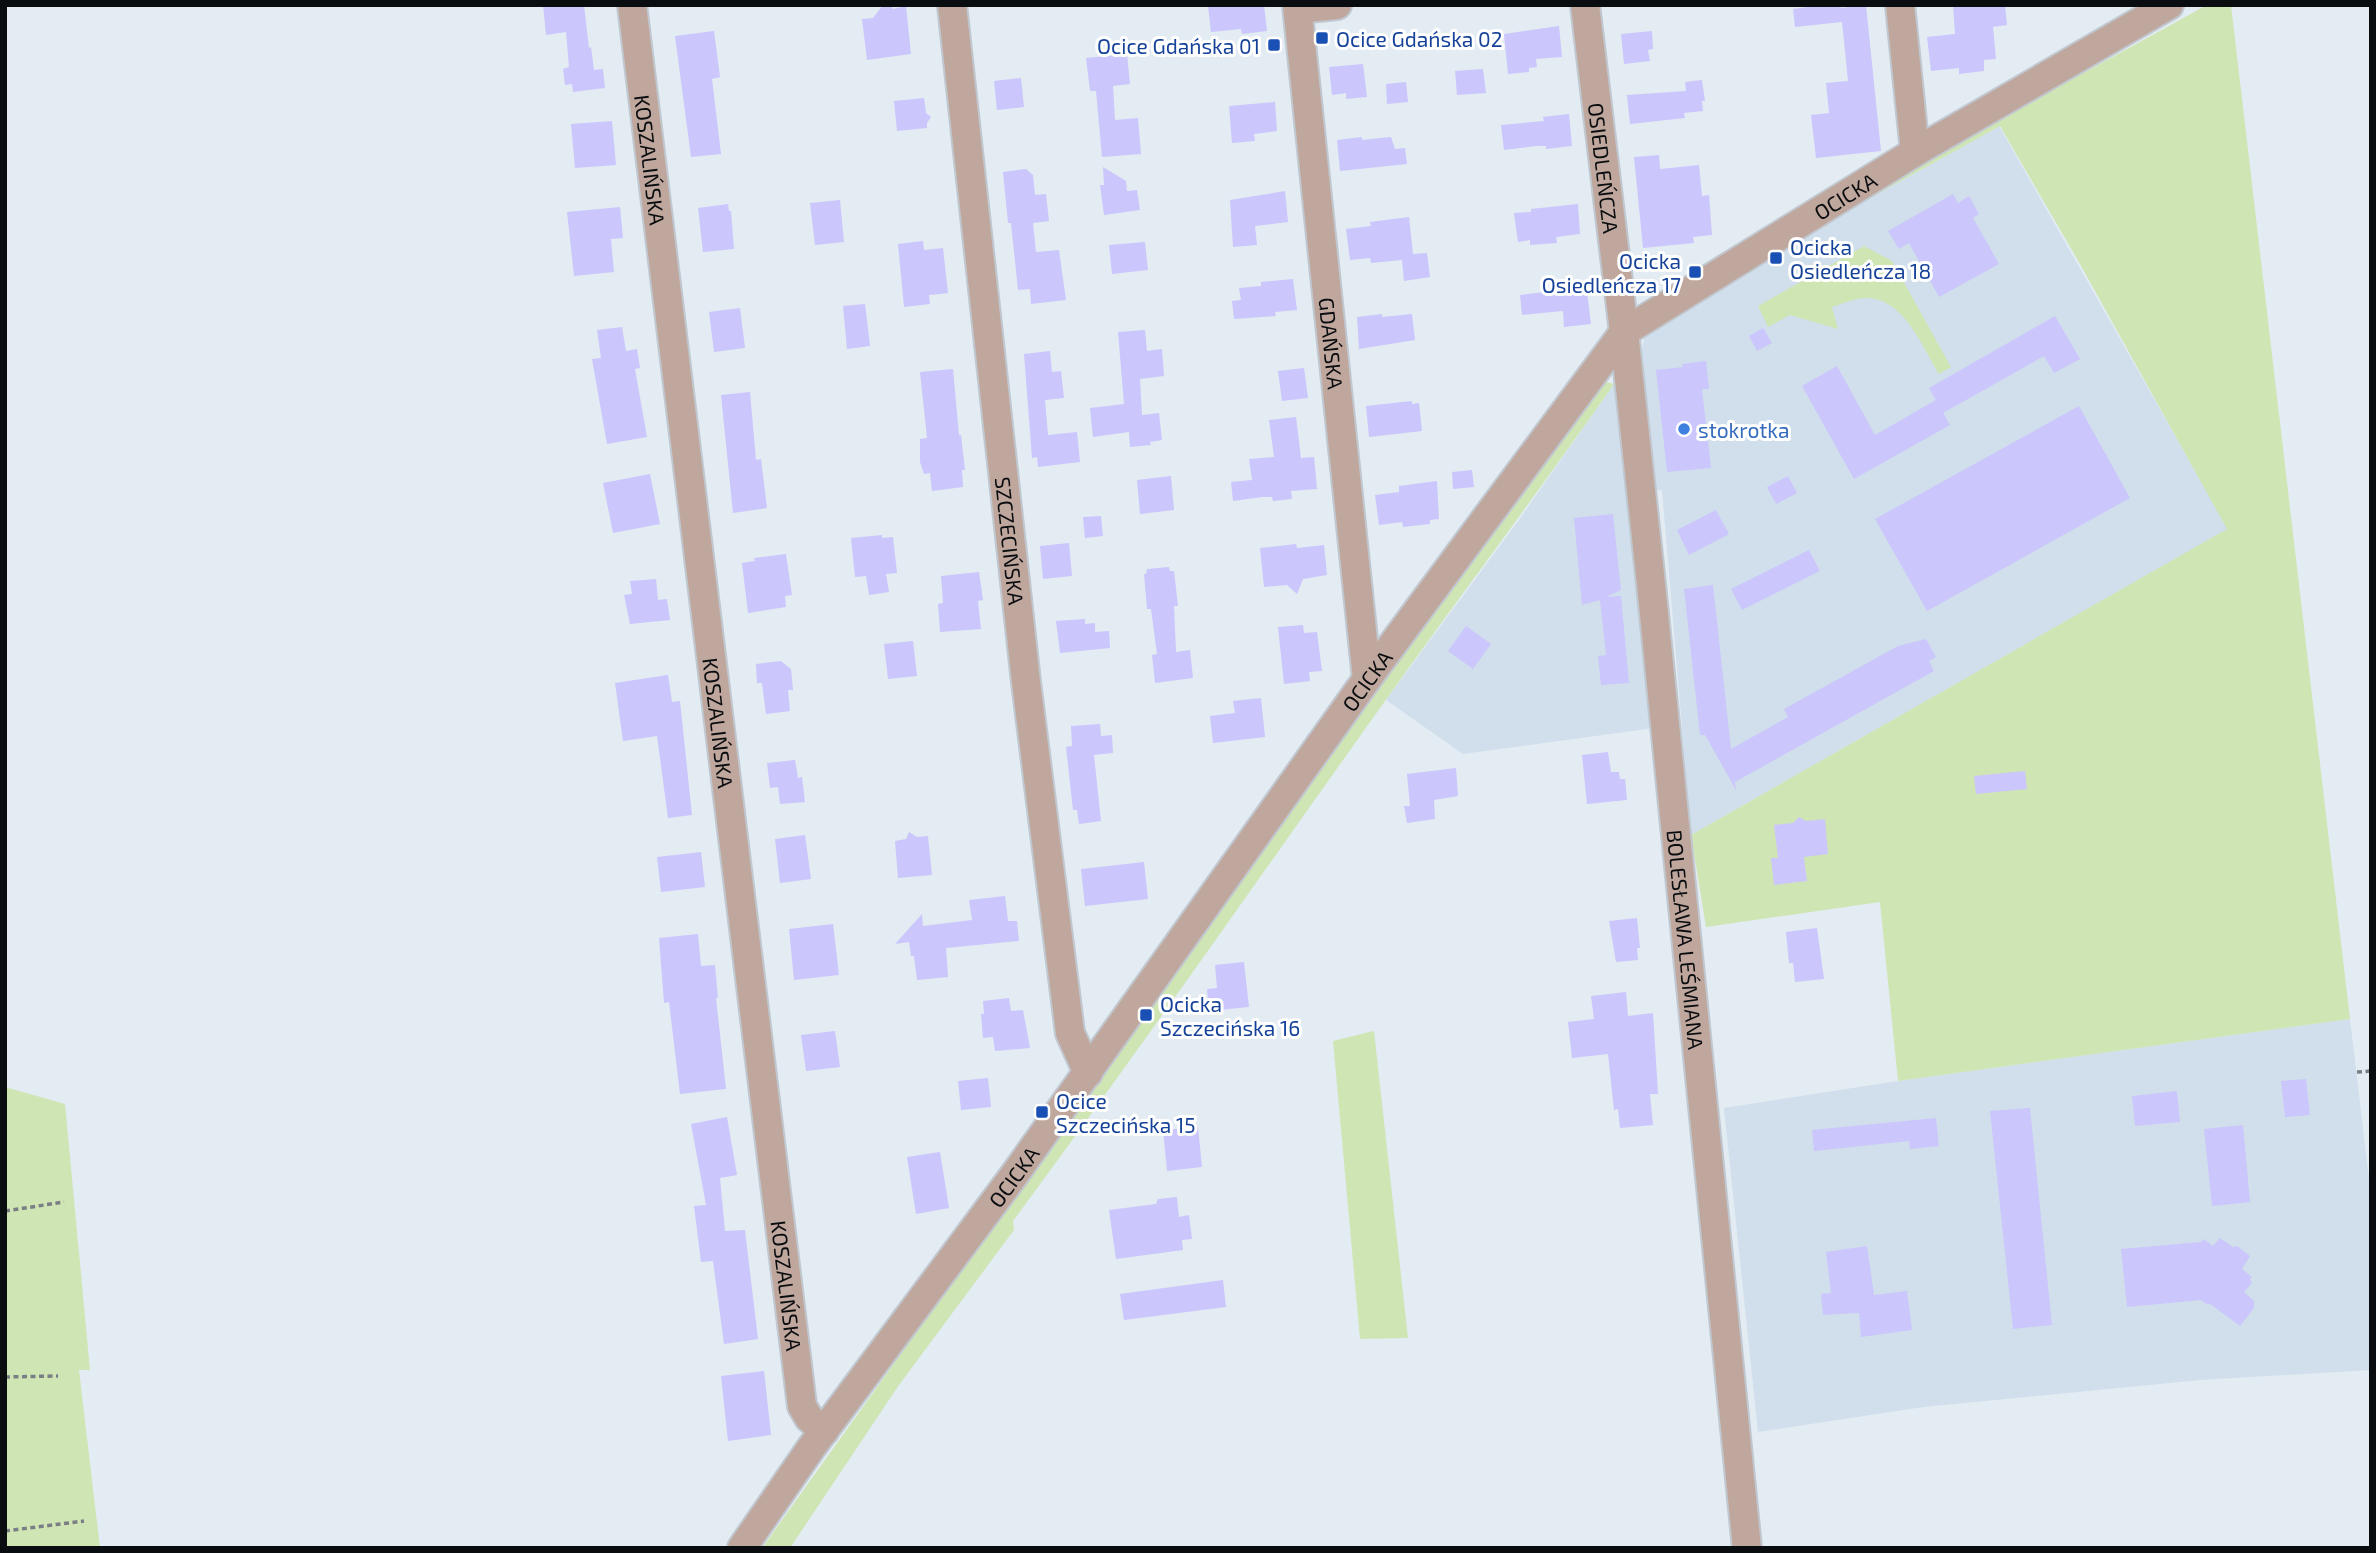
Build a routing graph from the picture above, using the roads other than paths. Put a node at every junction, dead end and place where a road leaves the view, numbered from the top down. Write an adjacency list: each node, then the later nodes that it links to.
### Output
1 (632, 5): 12 (street, KOSZALIŃSKA)
2 (952, 5): 11 (street, SZCZECIŃSKA)
3 (1337, 5): 7 (street)
4 (1585, 5): 9 (street, OSIEDLEŃCZA)
5 (1899, 5): 8 (street)
6 (2169, 5): 8 (street, OCICKA)
7 (1298, 7): 10 (street, GDAŃSKA)
8 (1915, 152): 9 (street, OCICKA)
9 (1624, 332): 10 (street, OCICKA); 14 (street, BOLESŁAWA LEŚMIANA)
10 (1367, 678): 11 (street, OCICKA)
11 (1088, 1073): 12 (street, OCICKA)
12 (824, 1431): 13 (street, OCICKA)
13 (742, 1548)
14 (1747, 1548)

